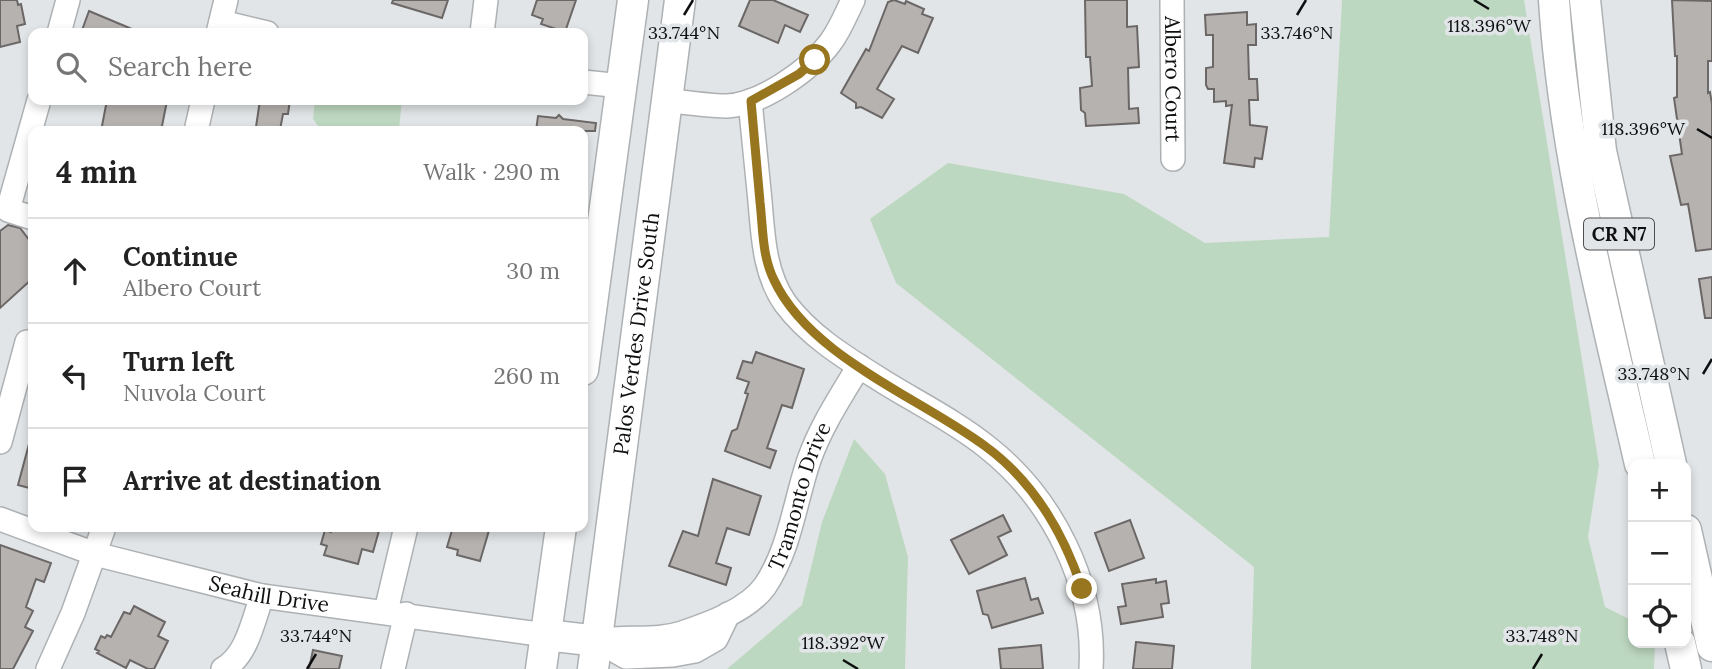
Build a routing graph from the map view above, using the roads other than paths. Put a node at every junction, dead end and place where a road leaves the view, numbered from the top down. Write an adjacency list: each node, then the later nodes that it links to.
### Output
1 (68, 0): 10 (street)
2 (486, 0): 12 (street)
3 (633, 0): 14 (main road)
4 (680, 0): 15 (main road, Palos Verdes Drive South)
5 (853, 0): 16 (street)
6 (1172, 0): 22 (street, Albero Court)
7 (1554, 0): 28 (main road, CR N7)
8 (1585, 0): 29 (main road, CR N7)
9 (222, 18): 11 (street)
10 (60, 28)
11 (252, 28)
12 (483, 28)
13 (588, 83): 14 (street)
14 (622, 86): 24 (main road)
15 (668, 101): 16 (street); 43 (main road, Palos Verdes Drive South)
16 (751, 101): 26 (street)
17 (38, 105): 19 (street)
18 (202, 105): 20 (street)
19 (32, 126)
20 (196, 126)
21 (28, 139): 23 (street)
22 (1173, 159)
23 (28, 216)
24 (588, 334)
25 (27, 342): 27 (street)
26 (859, 366): 43 (street, Tramonto Drive); 48 (street)
27 (0, 442)
28 (1639, 459)
29 (1670, 459)
30 (0, 519): 31 (street, Seahill Drive)
31 (28, 529)
32 (35, 532): 37 (street, Seahill Drive)
33 (102, 532): 37 (street)
34 (405, 532): 39 (street)
35 (560, 532): 40 (main road)
36 (1691, 552): 41 (main road)
37 (95, 554): 38 (street, Seahill Drive); 44 (street)
38 (262, 596): 39 (street, Seahill Drive); 45 (street)
39 (396, 613): 40 (street, Seahill Drive); 46 (street)
40 (546, 635): 43 (main road); 47 (main road)
41 (1712, 646)
42 (1681, 648): 49 (main road)
43 (595, 655)
44 (48, 669)
45 (223, 669)
46 (393, 669)
47 (541, 669)
48 (1091, 669)
49 (1686, 669)

